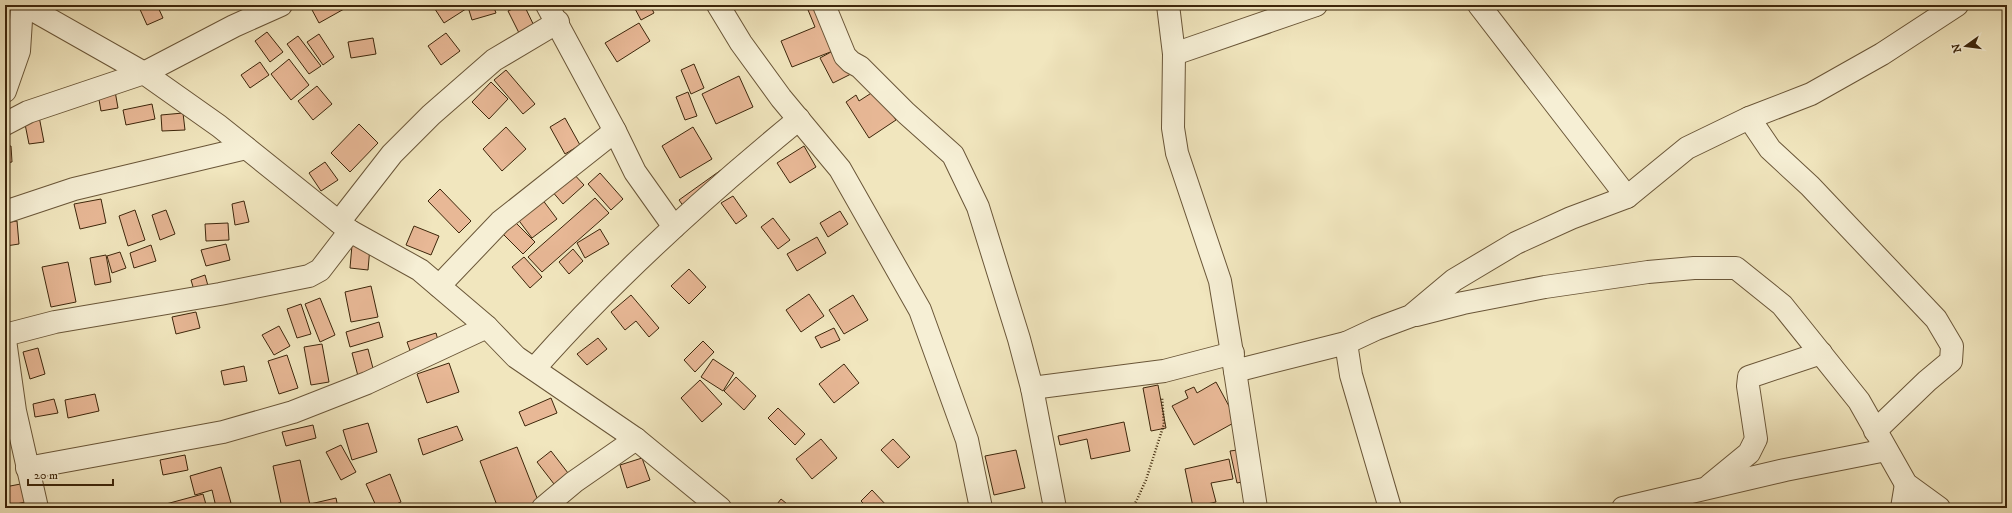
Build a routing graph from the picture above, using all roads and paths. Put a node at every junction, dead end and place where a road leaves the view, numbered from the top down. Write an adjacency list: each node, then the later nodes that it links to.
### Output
1 (23, 5): 11 (street); 12 (street)
2 (281, 5): 11 (street)
3 (718, 5): 14 (street)
4 (824, 5): 32 (street)
5 (1168, 5): 10 (street)
6 (1316, 5): 10 (street)
7 (1479, 5): 18 (street)
8 (1957, 5): 13 (street)
9 (552, 14): 16 (street); 20 (street)
10 (1174, 54): 29 (street)
11 (144, 73): 15 (street); 17 (street)
12 (5, 91)
13 (1749, 118): 18 (street); 33 (street)
14 (799, 120): 21 (street); 42 (street)
15 (5, 124)
16 (615, 131): 21 (street); 22 (street)
17 (246, 148): 19 (street); 20 (street)
18 (1627, 197): 23 (street)
19 (5, 212)
20 (345, 226): 22 (street); 25 (street)
21 (674, 227): 30 (street)
22 (439, 286): 24 (street)
23 (1411, 316): 27 (street); 28 (street)
24 (487, 326): 30 (street); 36 (street)
25 (5, 334)
26 (5, 340): 36 (street)
27 (1346, 343): 29 (street); 46 (street)
28 (1821, 352): 33 (street); 38 (street)
29 (1234, 362): 31 (street); 45 (street)
30 (534, 369): 34 (street)
31 (1164, 371): 32 (street); 44 (path)
32 (1032, 388): 43 (street)
33 (1875, 431): 35 (street)
34 (636, 439): 40 (street); 41 (street)
35 (1886, 450): 37 (street); 38 (street)
36 (27, 468): 39 (street)
37 (1906, 484): 49 (street); 50 (street)
38 (1707, 488): 47 (street); 48 (street)
39 (38, 508)
40 (543, 508)
41 (720, 508)
42 (981, 508)
43 (1055, 508)
44 (1133, 508)
45 (1256, 508)
46 (1390, 508)
47 (1623, 508)
48 (1683, 508)
49 (1902, 508)
50 (1939, 508)

